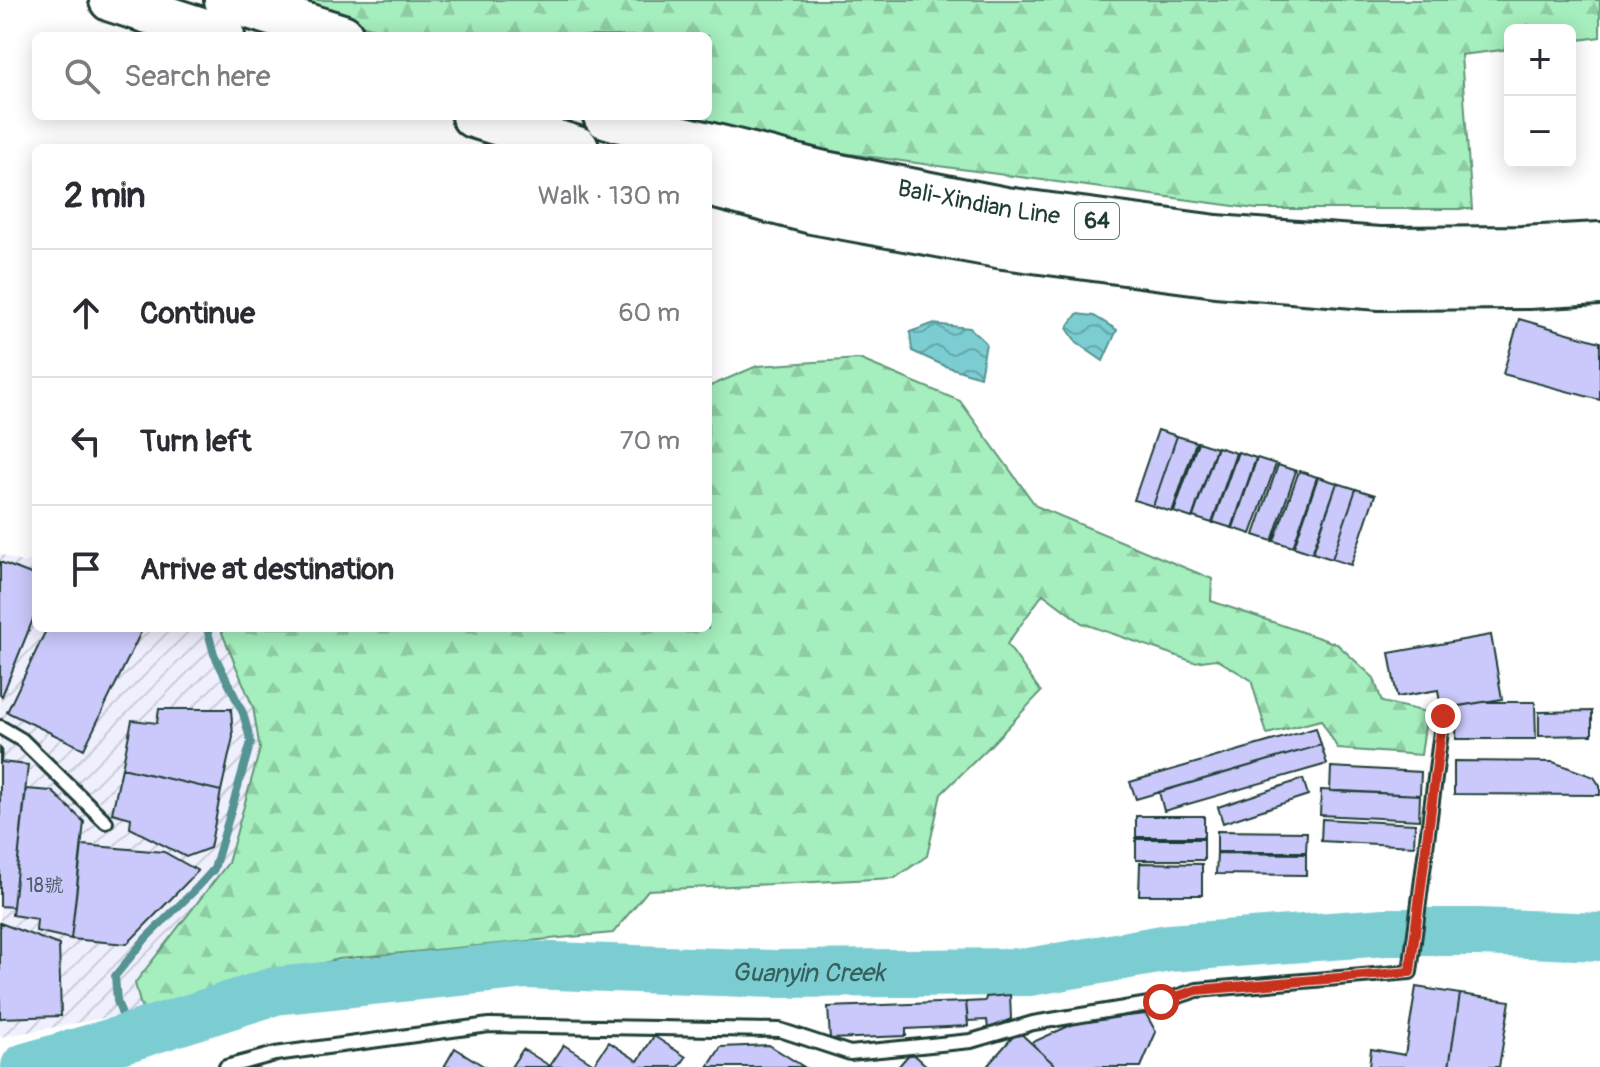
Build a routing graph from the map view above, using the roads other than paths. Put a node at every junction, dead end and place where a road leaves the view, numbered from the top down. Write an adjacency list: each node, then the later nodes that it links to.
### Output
1 (111, 0): 3 (highway)
2 (226, 0): 4 (highway)
3 (211, 32)
4 (329, 32)
5 (486, 120): 7 (highway)
6 (619, 120): 8 (highway, Bali-Xindian Line / 64)
7 (564, 144)
8 (708, 144)
9 (712, 145): 11 (highway, Bali-Xindian Line / 64)
10 (712, 186): 12 (highway, Bali-Xindian Line / 64)
11 (1600, 244)
12 (1600, 283)
13 (1443, 716): 16 (lane)
14 (0, 727): 15 (lane)
15 (106, 822)
16 (226, 1067)

